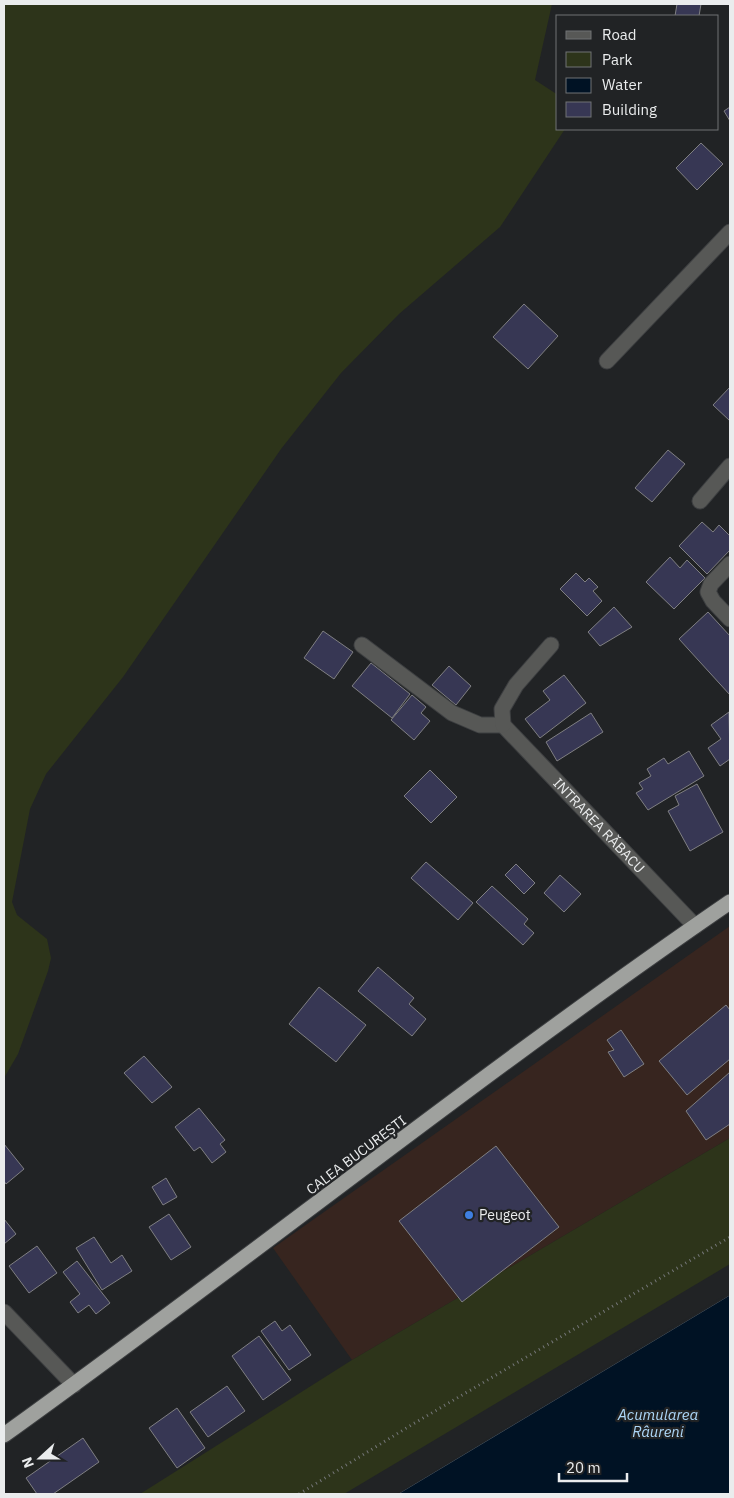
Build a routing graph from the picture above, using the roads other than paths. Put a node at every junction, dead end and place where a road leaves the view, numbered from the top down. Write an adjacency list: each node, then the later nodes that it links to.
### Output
1 (730, 232): 2 (street)
2 (607, 361)
3 (730, 466): 4 (street)
4 (700, 501)
5 (730, 564): 6 (street)
6 (730, 620)
7 (552, 644): 9 (street)
8 (362, 645): 9 (street)
9 (502, 725): 11 (street, INTRAREA RĂBACU)
10 (730, 902): 11 (highway, CALEA BUCUREȘTI)
11 (695, 926): 13 (highway, CALEA BUCUREȘTI)
12 (4, 1312): 13 (street)
13 (74, 1385): 14 (highway, CALEA BUCUREȘTI)
14 (4, 1436)

